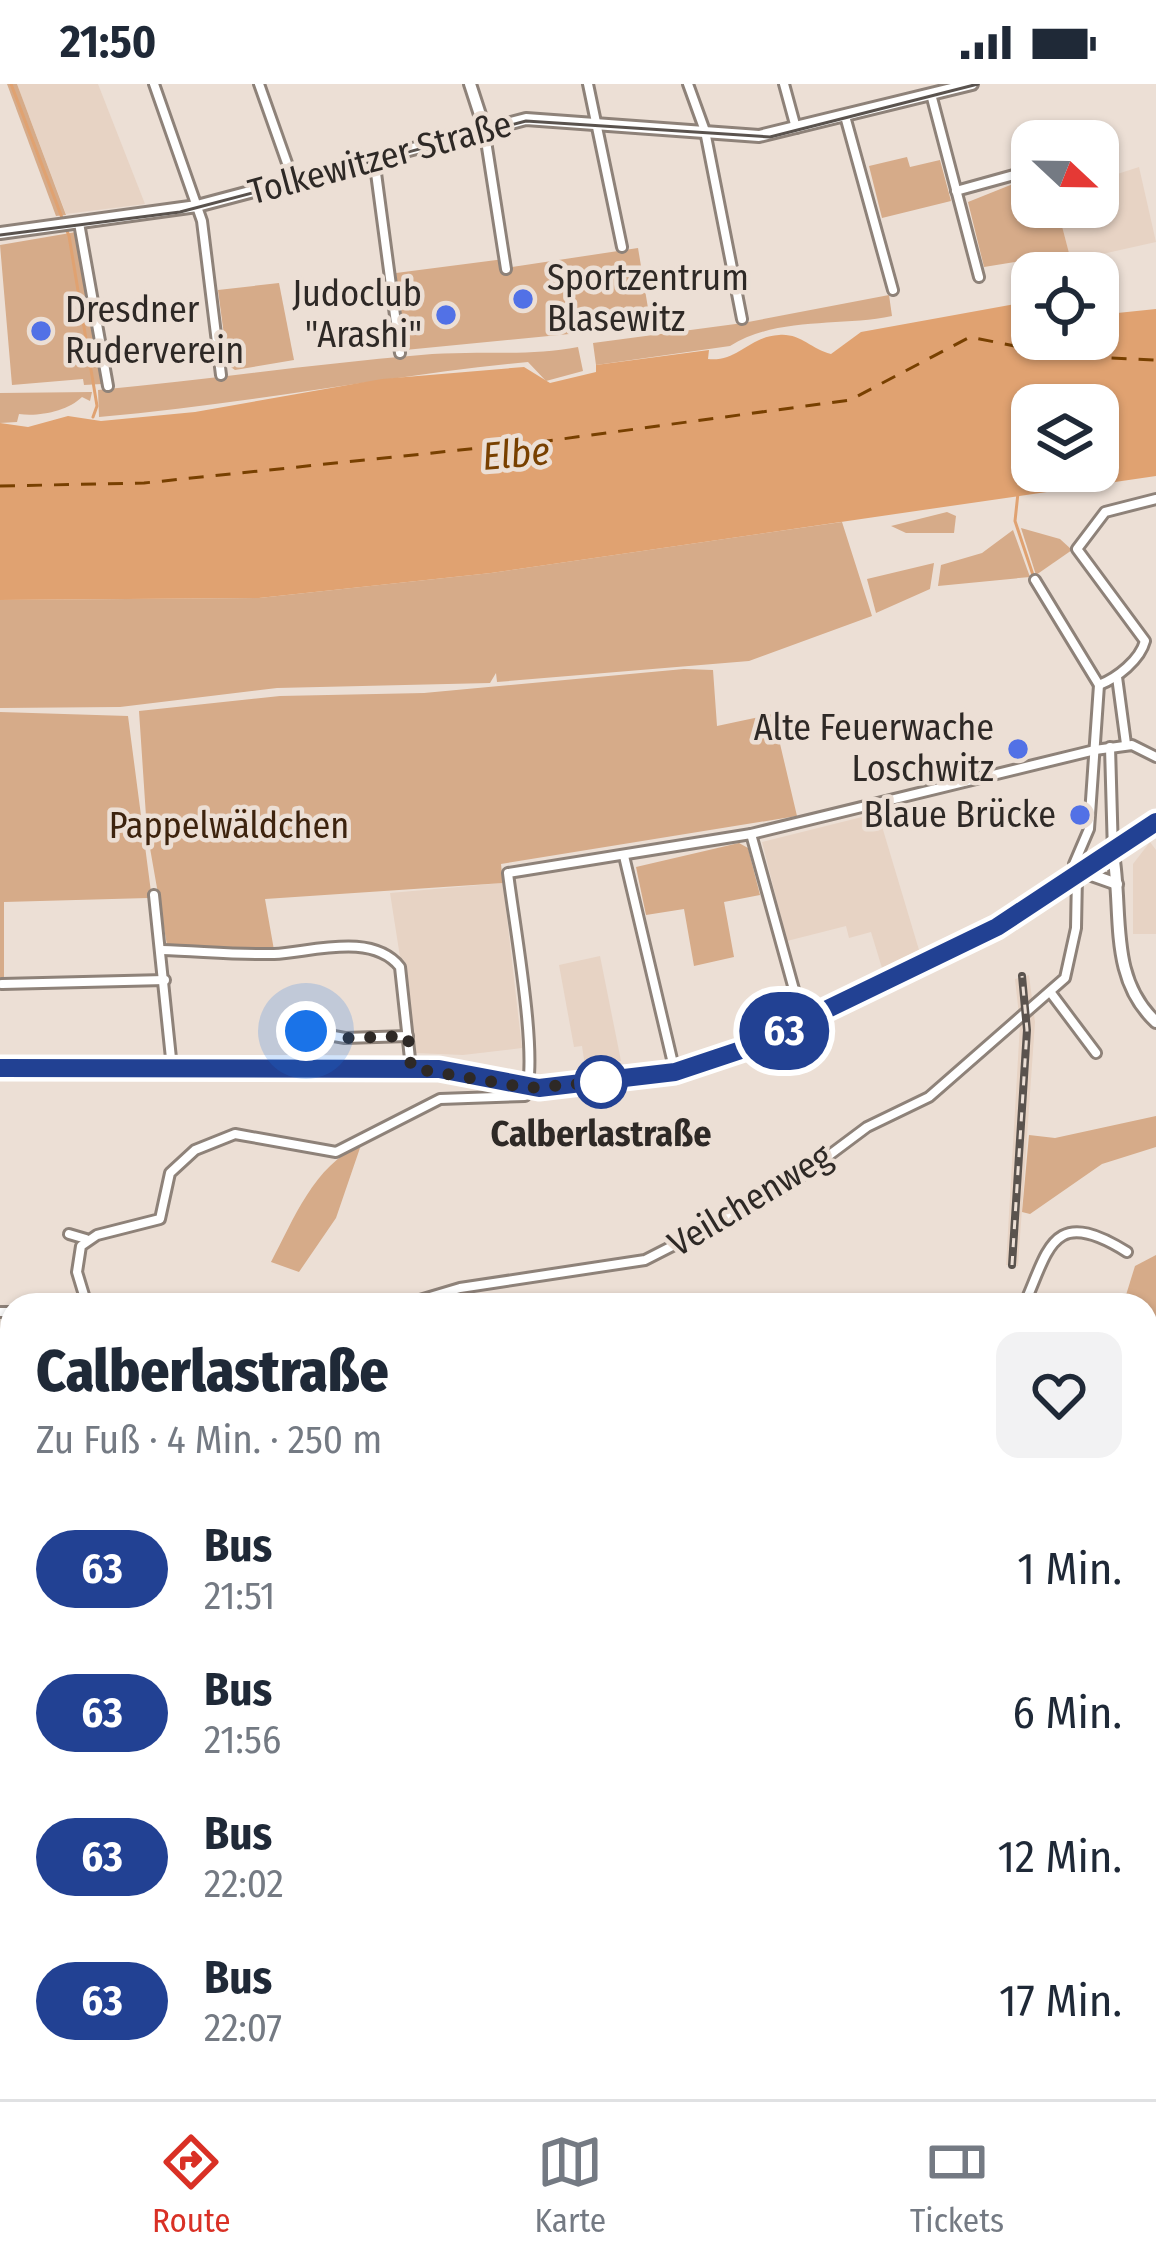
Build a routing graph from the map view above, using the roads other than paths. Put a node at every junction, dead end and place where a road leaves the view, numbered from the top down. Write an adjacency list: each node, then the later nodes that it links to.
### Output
1 (154, 84): 18 (street)
2 (259, 84): 16 (street)
3 (470, 84): 13 (main road)
4 (588, 84): 10 (street)
5 (688, 84): 12 (street)
6 (784, 84): 11 (street)
7 (972, 84): 8 (main road, Tolkewitzer Straße)
8 (929, 89): 9 (main road, Tolkewitzer Straße); 17 (street)
9 (845, 116): 11 (main road, Tolkewitzer Straße); 24 (street)
10 (598, 122): 12 (main road, Tolkewitzer Straße); 13 (main road, Tolkewitzer Straße); 21 (street)
11 (795, 123): 12 (main road, Tolkewitzer Straße)
12 (703, 126): 25 (street)
13 (484, 128): 14 (main road, Tolkewitzer Straße); 22 (street)
14 (374, 156): 16 (main road, Tolkewitzer Straße); 26 (street)
15 (1011, 176): 17 (street)
16 (293, 180): 18 (main road, Tolkewitzer Straße)
17 (956, 191): 23 (street)
18 (197, 206): 19 (main road, Tolkewitzer Straße); 27 (street)
19 (77, 224): 20 (main road, Tolkewitzer Straße); 28 (street)
20 (0, 233)
21 (622, 247)
22 (506, 269)
23 (979, 277)
24 (893, 290)
25 (742, 319)
26 (400, 353)
27 (221, 375)
28 (108, 386)
29 (1156, 499): 31 (street)
30 (1035, 580): 32 (street)
31 (1117, 677): 32 (street); 33 (street)
32 (1099, 685): 35 (street, Veilchenweg)
33 (1126, 744): 34 (street); 36 (street)
34 (1110, 747): 35 (street); 39 (street)
35 (1095, 749): 38 (street); 41 (street, Veilchenweg)
36 (1156, 757)
37 (1156, 822): 39 (main road)
38 (751, 834): 40 (street); 48 (street)
39 (1114, 854): 41 (main road); 42 (main road)
40 (624, 856): 56 (street); 57 (street)
41 (1078, 871): 42 (main road); 47 (street, Veilchenweg); 48 (main road)
42 (1117, 884): 49 (main road)
43 (154, 895): 44 (street)
44 (162, 950): 45 (street); 51 (street)
45 (165, 980): 46 (street); 54 (street)
46 (2, 984)
47 (1051, 993): 52 (street); 62 (street, Veilchenweg)
48 (803, 1022): 56 (main road)
49 (1156, 1022)
50 (306, 1031): 51 (street)
51 (408, 1036): 55 (street)
52 (1096, 1053)
53 (0, 1068): 54 (main road)
54 (172, 1068): 55 (main road)
55 (411, 1068): 57 (main road)
56 (675, 1072): 57 (main road)
57 (529, 1088): 59 (street)
58 (69, 1234): 59 (street)
59 (86, 1239): 61 (street)
60 (1127, 1252): 63 (street)
61 (84, 1293)
62 (443, 1293)
63 (1028, 1293)

